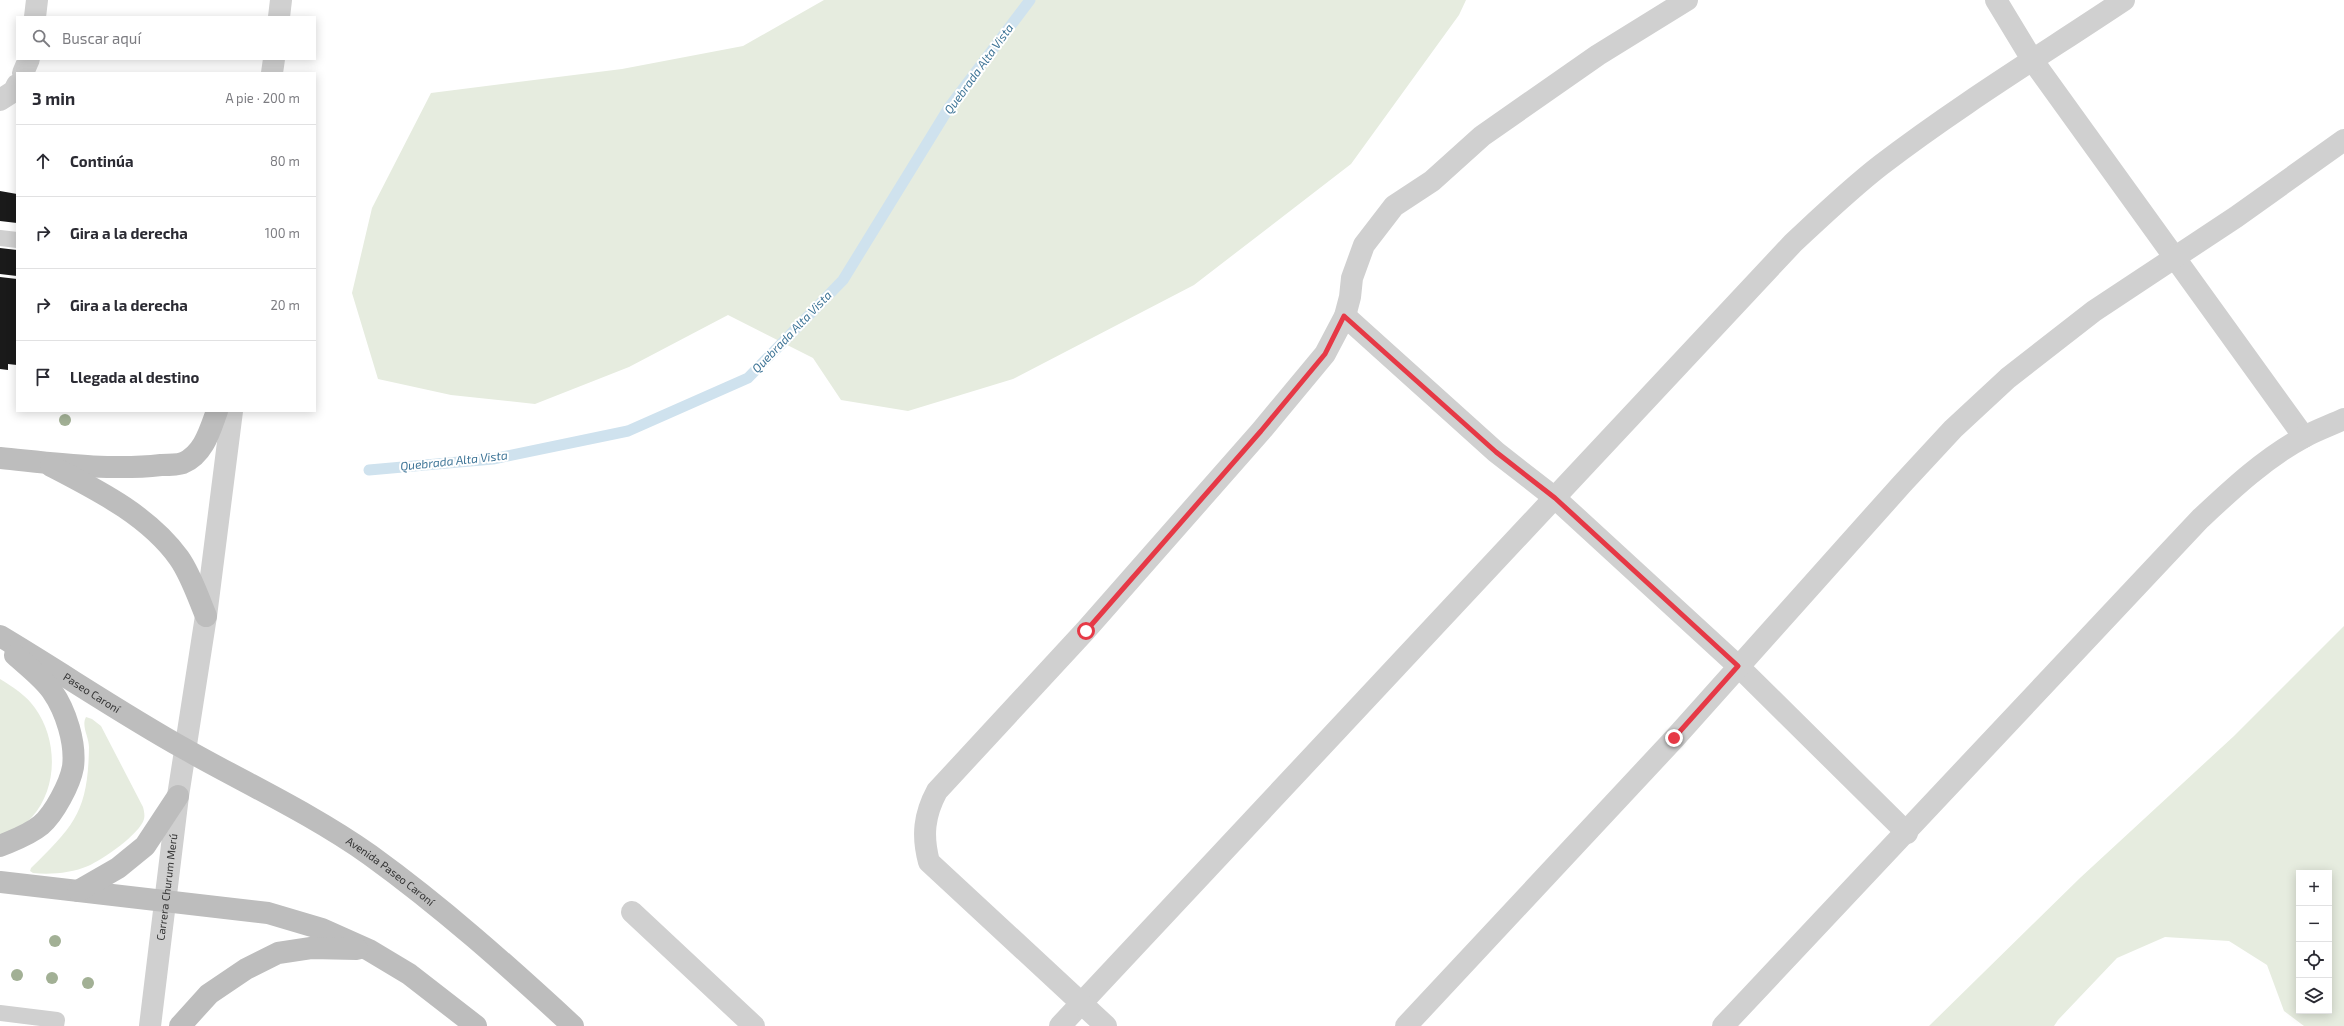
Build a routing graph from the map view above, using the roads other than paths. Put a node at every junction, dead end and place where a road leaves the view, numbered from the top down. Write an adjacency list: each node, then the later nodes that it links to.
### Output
1 (37, 0): 6 (street)
2 (281, 0): 7 (street)
3 (1686, 0): 17 (street)
4 (1996, 0): 10 (street)
5 (2124, 0): 10 (street)
6 (35, 16)
7 (279, 16)
8 (28, 60): 11 (street)
9 (274, 60): 12 (street)
10 (2033, 61): 16 (street); 24 (street)
11 (22, 72)
12 (272, 72)
13 (2344, 140): 16 (street)
14 (0, 238): 15 (lane)
15 (16, 240)
16 (2174, 256): 21 (street); 27 (street)
17 (1344, 316): 24 (street); 37 (street)
18 (217, 412): 23 (street)
19 (232, 412): 25 (street, Carrera Churum Merú)
20 (2344, 419): 21 (street)
21 (2304, 437): 30 (street)
22 (0, 458): 23 (street)
23 (43, 462): 25 (street)
24 (1555, 498): 27 (street); 37 (street)
25 (206, 616): 28 (street, Carrera Churum Merú)
26 (0, 638): 28 (street, Paseo Caroní); 31 (street)
27 (1738, 666): 30 (street); 47 (street)
28 (184, 749): 29 (street, Carrera Churum Merú); 43 (street, Avenida Paseo Caroní)
29 (178, 796): 33 (street); 34 (street, Carrera Churum Merú)
30 (1907, 833): 48 (street)
31 (0, 846)
32 (1, 883): 33 (street)
33 (78, 891): 34 (street)
34 (165, 902): 36 (street); 40 (street, Carrera Churum Merú)
35 (632, 912): 44 (street)
36 (368, 950): 41 (street); 42 (street)
37 (1082, 1003): 45 (street); 46 (street)
38 (0, 1013): 39 (lane)
39 (56, 1026)
40 (150, 1026)
41 (180, 1026)
42 (476, 1026)
43 (573, 1026)
44 (754, 1026)
45 (1060, 1026)
46 (1106, 1026)
47 (1406, 1026)
48 (1723, 1026)

